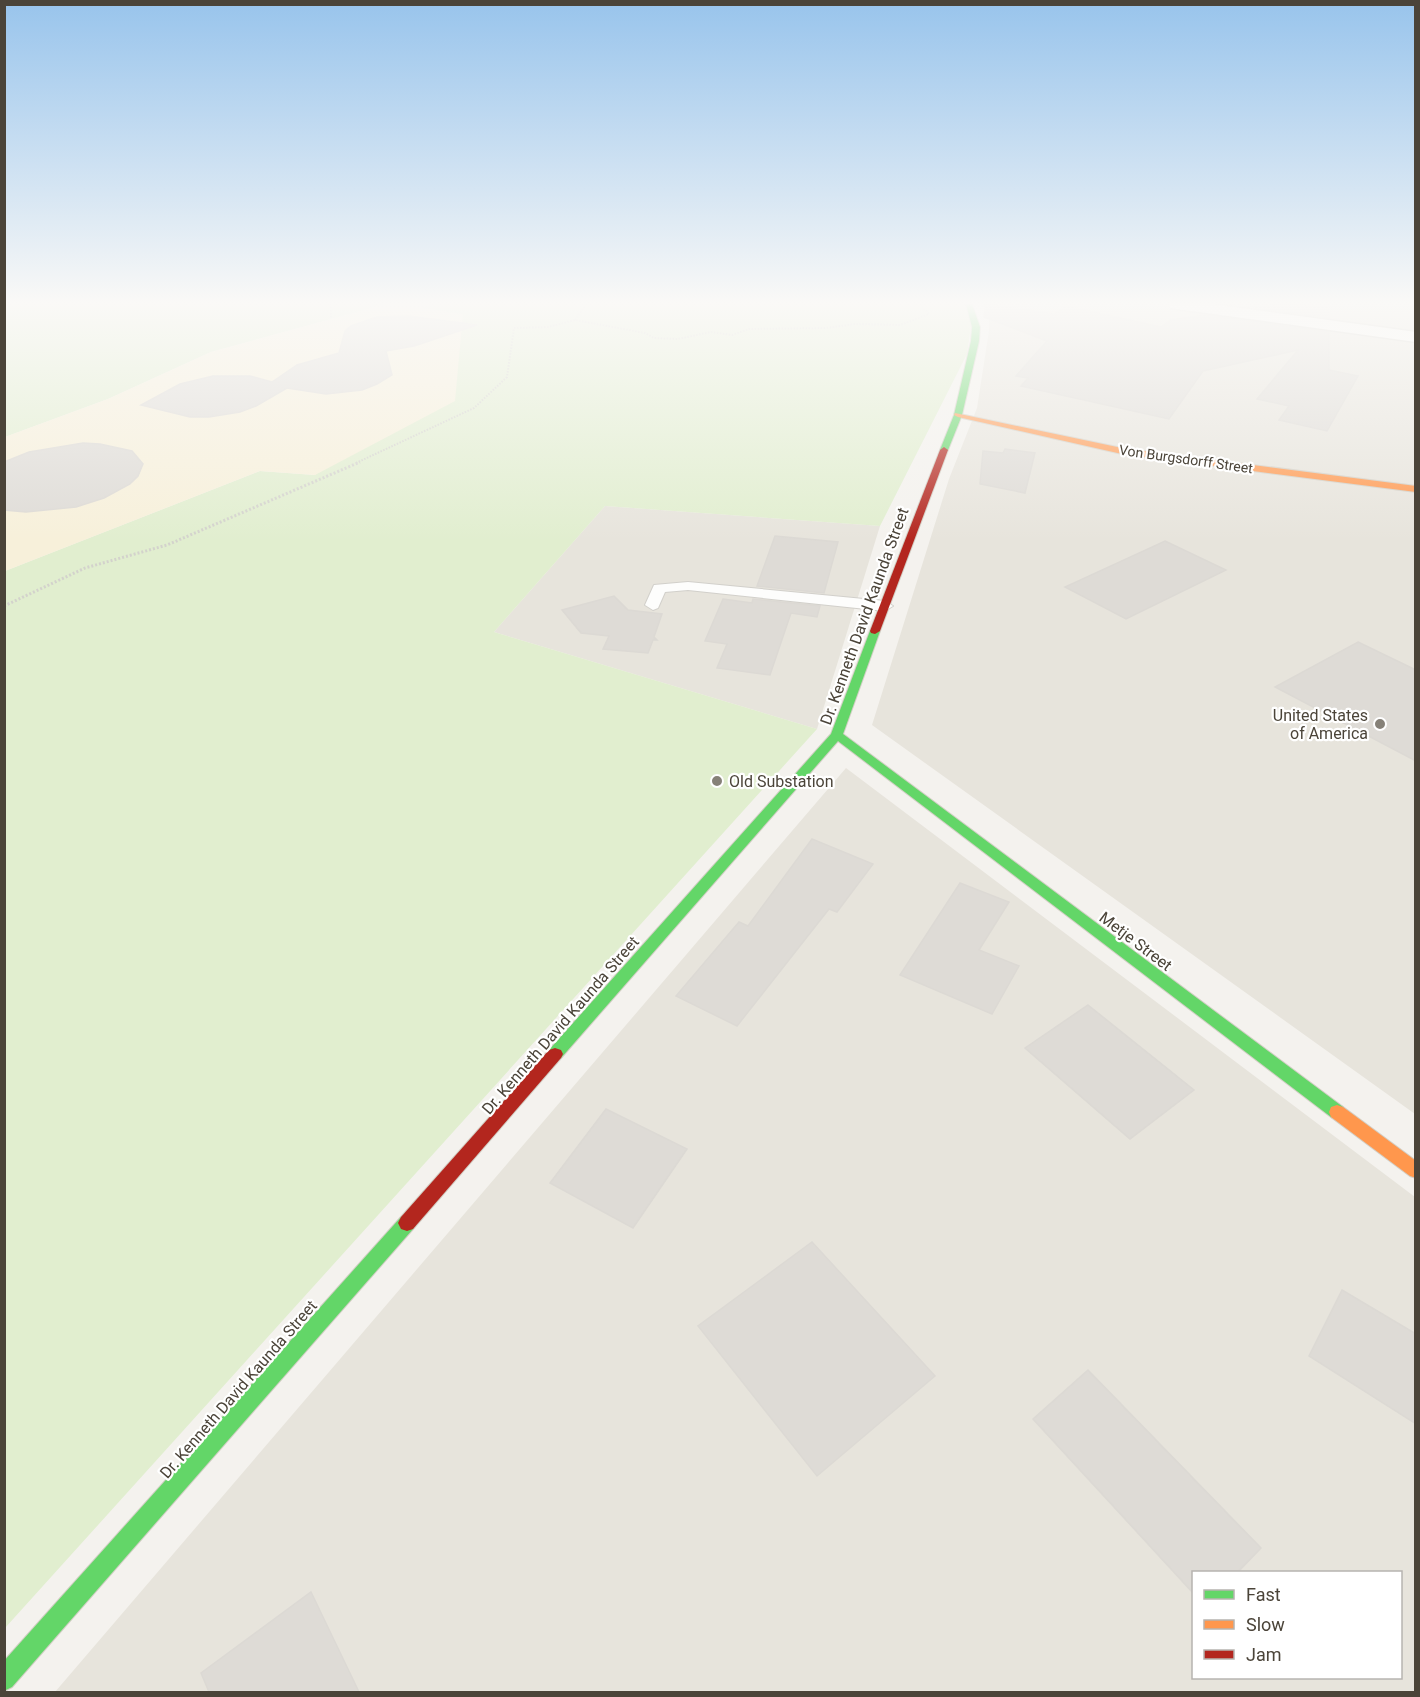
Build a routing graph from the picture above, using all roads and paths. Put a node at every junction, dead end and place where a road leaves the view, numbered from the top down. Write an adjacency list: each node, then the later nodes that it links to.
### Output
1 (500, 383): 6 (path)
2 (965, 383): 3 (street, Dr. Kenneth David Kaunda Street)
3 (958, 415): 4 (street, Von Burgsdorff Street); 7 (street, Dr. Kenneth David Kaunda Street)
4 (1416, 489)
5 (652, 605): 7 (lane)
6 (4, 606)
7 (885, 606): 8 (street, Dr. Kenneth David Kaunda Street)
8 (837, 735): 9 (street, Metje Street); 10 (street, Dr. Kenneth David Kaunda Street)
9 (1416, 1171)
10 (4, 1679)

